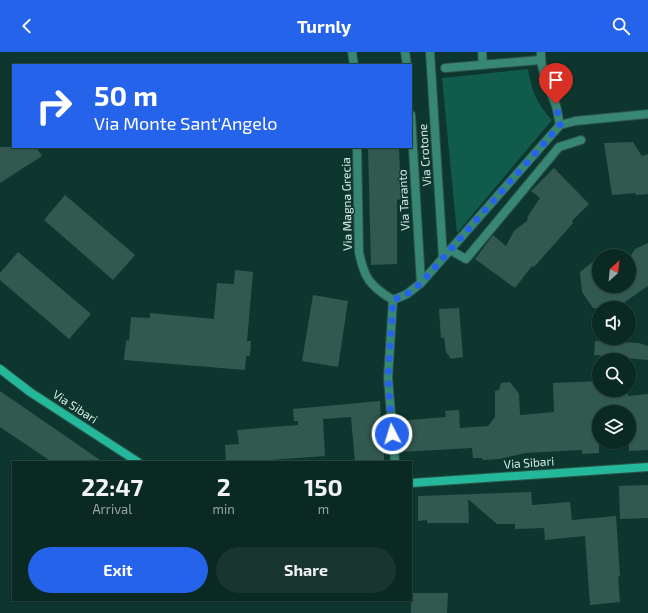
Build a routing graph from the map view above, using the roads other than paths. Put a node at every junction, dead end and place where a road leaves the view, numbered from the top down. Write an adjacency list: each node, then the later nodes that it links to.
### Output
1 (352, 52): 6 (street)
2 (405, 52): 7 (street)
3 (430, 52): 16 (street, Via Crotone)
4 (482, 52): 8 (street)
5 (541, 56): 8 (street); 11 (street)
6 (354, 64)
7 (406, 64)
8 (483, 65): 9 (street)
9 (445, 68)
10 (648, 114): 11 (street)
11 (560, 125): 15 (street)
12 (412, 132): 17 (street, Via Taranto)
13 (581, 140): 15 (street)
14 (357, 148): 18 (street, Via Magna Grecia)
15 (450, 250): 16 (street)
16 (443, 257): 17 (street)
17 (421, 283): 18 (street)
18 (393, 300): 21 (street)
19 (0, 369): 20 (street, Via Sibari)
20 (136, 461)
21 (395, 461)
22 (648, 467): 23 (street, Via Sibari)
23 (412, 483)

